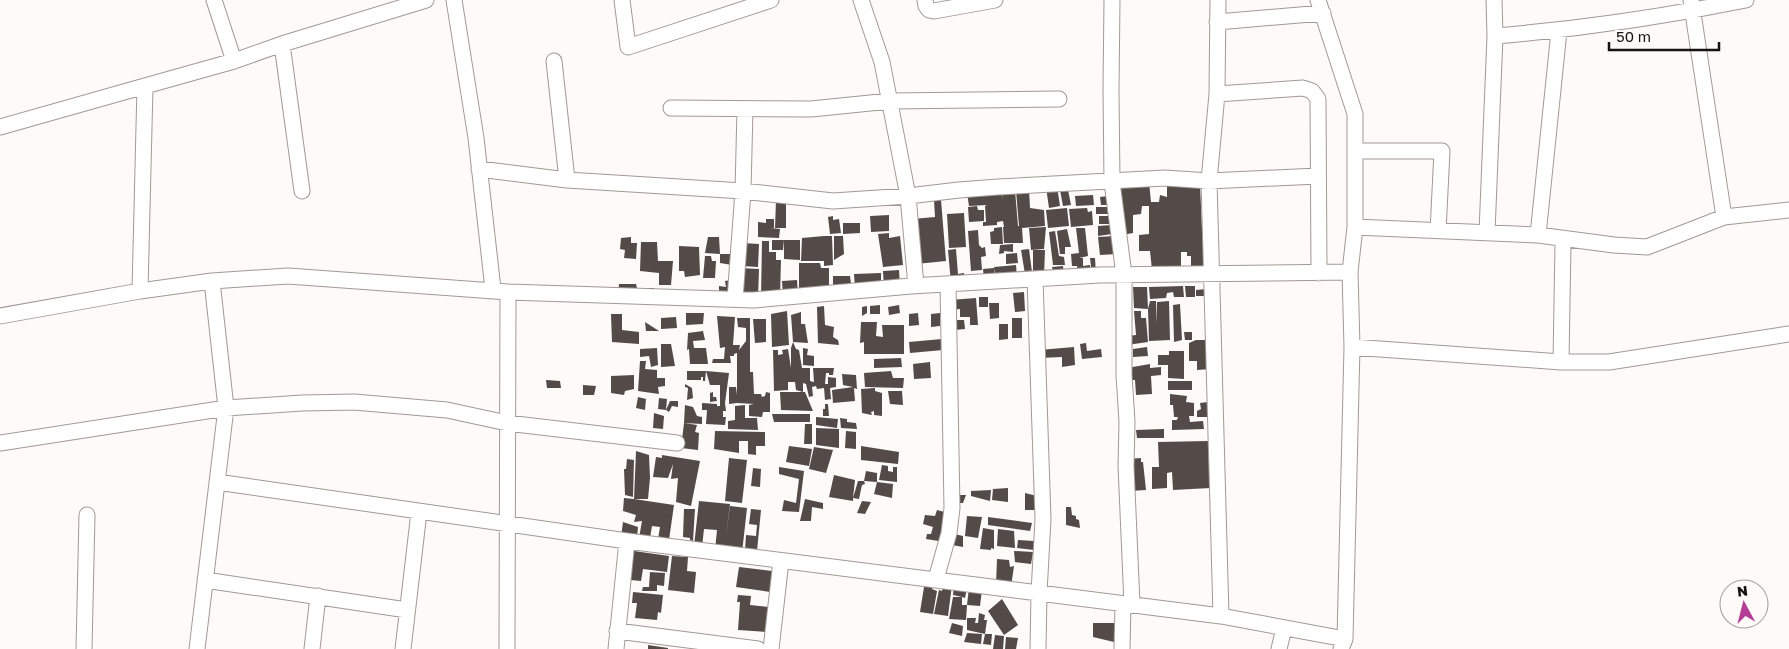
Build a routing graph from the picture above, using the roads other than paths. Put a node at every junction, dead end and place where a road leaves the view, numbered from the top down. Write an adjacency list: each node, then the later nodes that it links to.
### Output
1 (214, 0): 20 (street)
2 (426, 0): 19 (street)
3 (454, 0): 30 (street)
4 (622, 0): 5 (street)
5 (772, 0)
6 (861, 0): 25 (street)
7 (925, 0): 13 (street)
8 (995, 0): 13 (street)
9 (1112, 0): 34 (street)
10 (1218, 0): 16 (street)
11 (1494, 0): 18 (street)
12 (1746, 0): 14 (street)
13 (975, 2)
14 (1692, 5): 17 (street); 39 (street)
15 (1320, 6): 16 (street); 29 (street)
16 (1217, 22): 23 (street)
17 (1559, 31): 18 (street); 43 (street)
18 (1495, 36): 42 (street)
19 (282, 44): 20 (street); 35 (street)
20 (234, 61): 22 (street)
21 (554, 61): 32 (street)
22 (145, 86): 28 (street); 54 (street)
23 (1217, 94): 31 (street); 33 (street)
24 (1059, 98): 25 (street)
25 (890, 101): 27 (street); 37 (street)
26 (671, 108): 27 (street)
27 (745, 109): 36 (street)
28 (0, 127)
29 (1355, 151): 40 (street); 41 (street)
30 (479, 169): 32 (street); 53 (street)
31 (1318, 176): 33 (street); 45 (street)
32 (567, 180): 36 (street)
33 (1209, 181): 34 (street); 47 (street)
34 (1112, 182): 37 (street); 48 (street)
35 (302, 190)
36 (743, 191): 37 (street); 55 (street)
37 (908, 196): 52 (street)
38 (1789, 210): 39 (street)
39 (1724, 216): 44 (street)
40 (1355, 227): 41 (street); 46 (street)
41 (1438, 230): 42 (street)
42 (1487, 232): 43 (street)
43 (1538, 235): 44 (street)
44 (1561, 239): 59 (street)
45 (1320, 272): 46 (street); 47 (street)
46 (1350, 272): 58 (street)
47 (1210, 274): 48 (street); 76 (street)
48 (1124, 275): 49 (street); 74 (street)
49 (1035, 279): 51 (street); 72 (street)
50 (212, 281): 53 (street); 54 (street); 60 (street)
51 (948, 284): 52 (street); 70 (street)
52 (916, 286): 55 (street)
53 (500, 290): 55 (street); 61 (street)
54 (140, 291): 56 (street)
55 (735, 299)
56 (0, 316)
57 (1789, 334): 59 (street)
58 (1352, 347): 59 (street); 79 (street)
59 (1561, 362)
60 (226, 408): 61 (street); 62 (street); 64 (street)
61 (507, 423): 63 (street); 67 (street)
62 (0, 442)
63 (677, 443)
64 (217, 482): 65 (street); 71 (street)
65 (419, 512): 67 (street); 75 (street)
66 (87, 515): 81 (street)
67 (506, 524): 68 (street); 85 (street)
68 (627, 541): 69 (street); 78 (street)
69 (781, 561): 70 (street); 88 (street)
70 (936, 579): 72 (street)
71 (205, 580): 73 (street); 82 (street)
72 (1039, 593): 74 (street); 89 (street)
73 (318, 596): 75 (street); 83 (street)
74 (1127, 604): 76 (street); 90 (street)
75 (408, 610): 84 (street)
76 (1221, 616): 77 (street)
77 (1284, 628): 79 (street); 91 (street)
78 (617, 631): 80 (street); 86 (street)
79 (1343, 644)
80 (691, 645): 87 (street)
81 (84, 649)
82 (196, 649)
83 (312, 649)
84 (402, 649)
85 (507, 649)
86 (616, 649)
87 (758, 649)
88 (771, 649)
89 (1038, 649)
90 (1122, 649)
91 (1279, 649)

